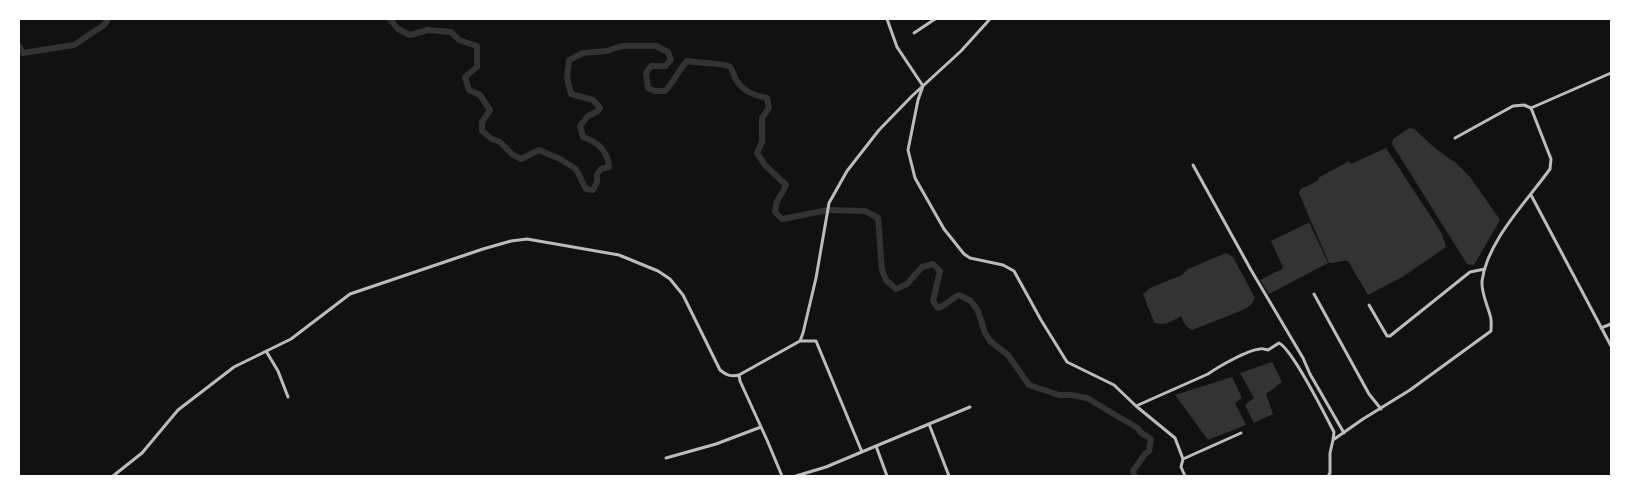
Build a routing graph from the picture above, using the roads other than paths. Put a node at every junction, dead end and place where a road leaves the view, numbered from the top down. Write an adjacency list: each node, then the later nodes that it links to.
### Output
1 (887, 19): 6 (street)
2 (935, 19): 4 (street)
3 (990, 19): 6 (street)
4 (914, 33)
5 (1611, 73): 7 (street)
6 (922, 86): 16 (street); 21 (street)
7 (1531, 108): 8 (street); 10 (street)
8 (1455, 138)
9 (1193, 165): 27 (street)
10 (1531, 195): 11 (street); 15 (street)
11 (1486, 269): 13 (street); 23 (street)
12 (1314, 294): 23 (street)
13 (1369, 305)
14 (1611, 324): 15 (street)
15 (1601, 328): 17 (street)
16 (800, 341): 19 (street); 30 (street)
17 (1611, 346)
18 (266, 351): 19 (street); 20 (street); 33 (street)
19 (739, 375): 25 (street)
20 (288, 397)
21 (1136, 406): 28 (street); 32 (street)
22 (970, 407): 24 (street)
23 (1380, 409): 27 (street)
24 (929, 424): 29 (street); 37 (street)
25 (761, 427): 31 (street); 34 (street)
26 (1241, 433): 32 (street)
27 (1344, 433): 28 (street)
28 (1332, 445): 39 (street)
29 (876, 446): 30 (street); 36 (street)
30 (862, 452): 35 (street)
31 (666, 458)
32 (1182, 459): 38 (street)
33 (113, 476)
34 (782, 476)
35 (796, 476)
36 (887, 476)
37 (949, 476)
38 (1184, 476)
39 (1328, 476)

